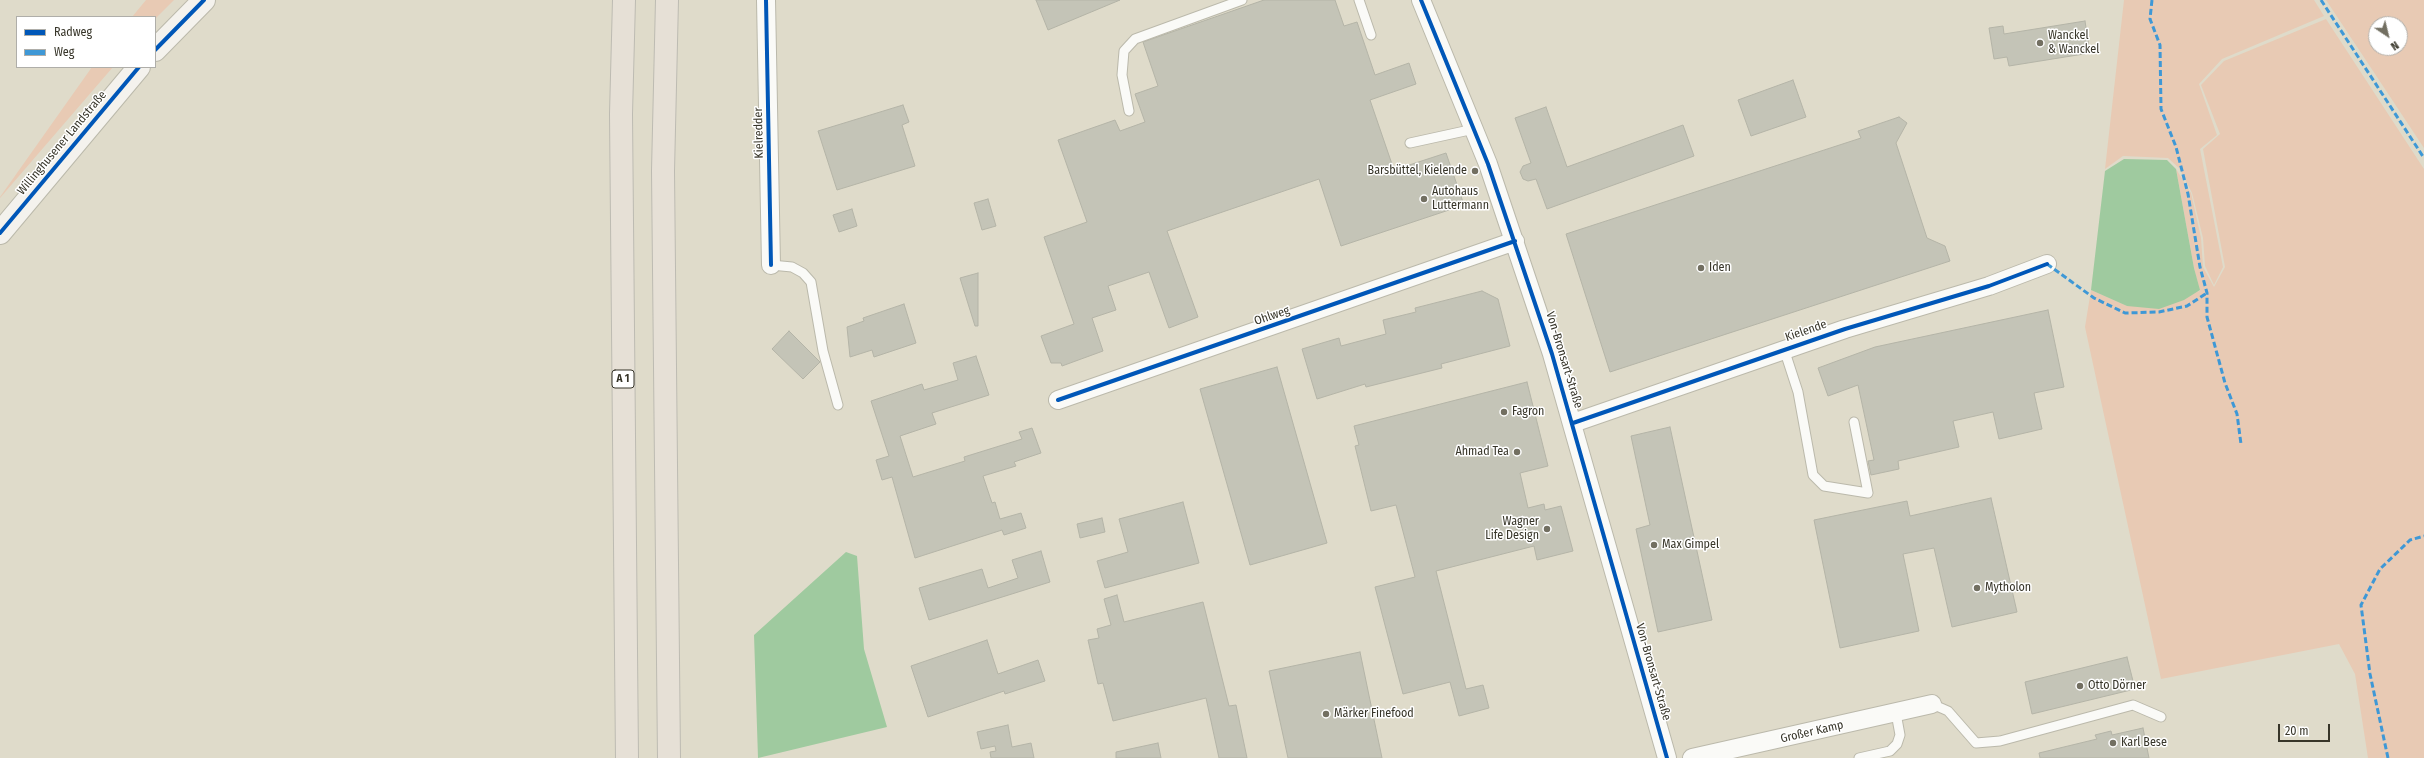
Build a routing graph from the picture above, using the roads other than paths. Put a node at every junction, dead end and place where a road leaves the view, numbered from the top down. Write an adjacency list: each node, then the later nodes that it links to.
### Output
1 (204, 0): 9 (main road)
2 (624, 0): 27 (highway, A 1)
3 (667, 0): 28 (highway)
4 (766, 0): 17 (street, Kielredder)
5 (1242, 0): 11 (lane)
6 (1359, 0): 8 (lane)
7 (1421, 0): 12 (street, Von-Bronsart-Straße)
8 (1371, 35)
9 (156, 49)
10 (138, 68): 14 (main road, Willinghusener Landstraße)
11 (1129, 111)
12 (1474, 129): 13 (lane); 15 (street, Von-Bronsart-Straße)
13 (1410, 143)
14 (0, 233)
15 (1515, 240): 19 (street, Ohlweg); 22 (street, Von-Bronsart-Straße)
16 (2047, 264): 18 (street, Kielende)
17 (771, 265): 20 (lane)
18 (1784, 349): 21 (lane); 22 (street, Kielende)
19 (1058, 400)
20 (838, 405)
21 (1854, 422)
22 (1573, 423): 29 (street, Von-Bronsart-Straße)
23 (1932, 704): 24 (street, Großer Kamp); 25 (lane)
24 (1896, 713): 26 (street, Großer Kamp); 31 (lane)
25 (2161, 717)
26 (1720, 756): 30 (street, Großer Kamp)
27 (627, 758)
28 (669, 758)
29 (1667, 758)
30 (1692, 758)
31 (1859, 758)

